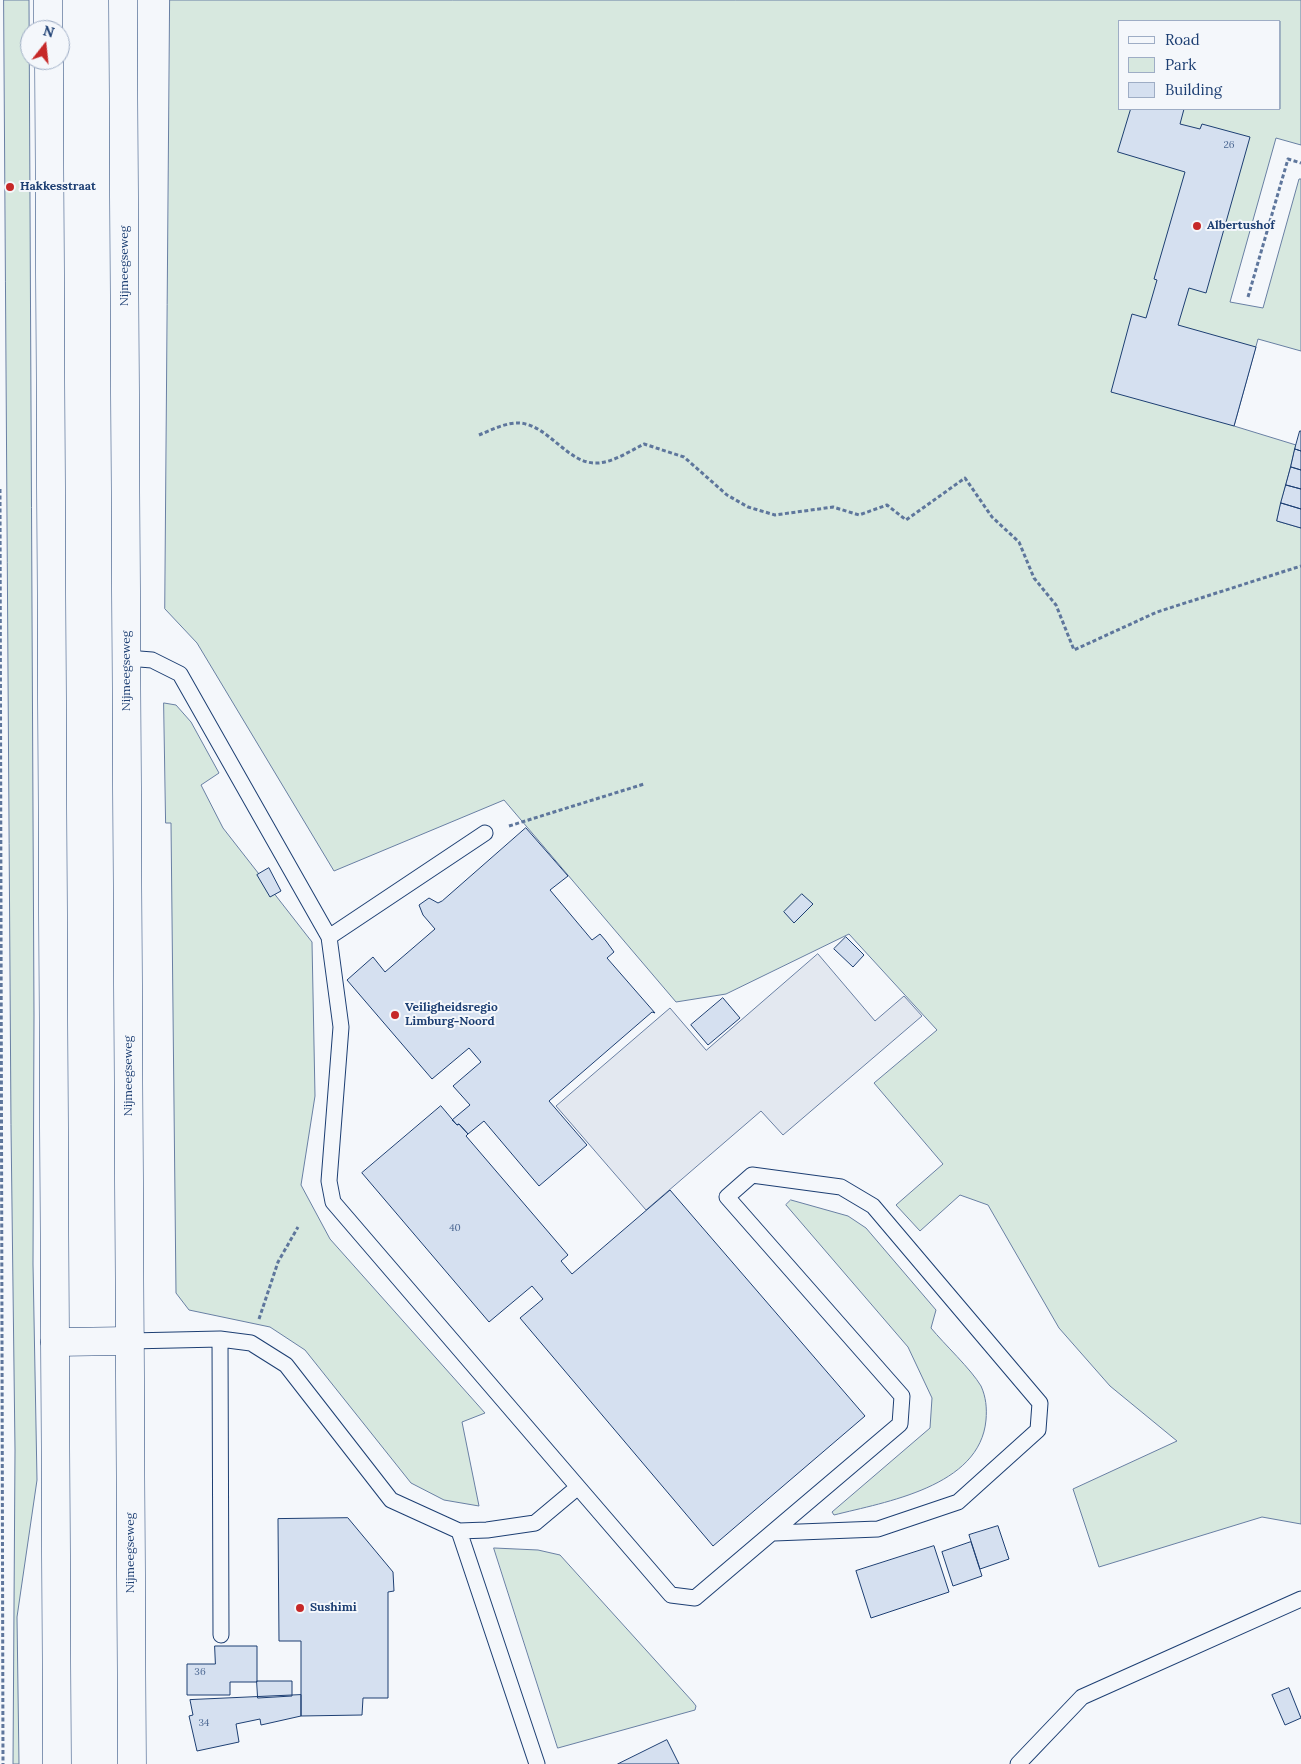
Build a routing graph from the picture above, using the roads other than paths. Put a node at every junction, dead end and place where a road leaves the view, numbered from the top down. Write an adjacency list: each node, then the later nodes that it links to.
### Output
1 (48, 0): 3 (main road)
2 (123, 0): 5 (main road, Nijmeegseweg)
3 (48, 20)
4 (49, 70): 10 (main road)
5 (127, 658): 7 (lane); 9 (main road, Nijmeegseweg)
6 (485, 833): 7 (lane)
7 (329, 936): 11 (lane)
8 (220, 1339): 9 (lane); 12 (lane); 15 (lane)
9 (130, 1341): 10 (main road); 17 (main road, Nijmeegseweg)
10 (55, 1342): 16 (main road)
11 (578, 1488): 12 (lane); 13 (lane)
12 (459, 1531): 18 (lane)
13 (774, 1532): 13 (lane)
14 (1301, 1599): 19 (lane)
15 (222, 1634)
16 (57, 1764)
17 (132, 1764)
18 (537, 1764)
19 (1018, 1764)

